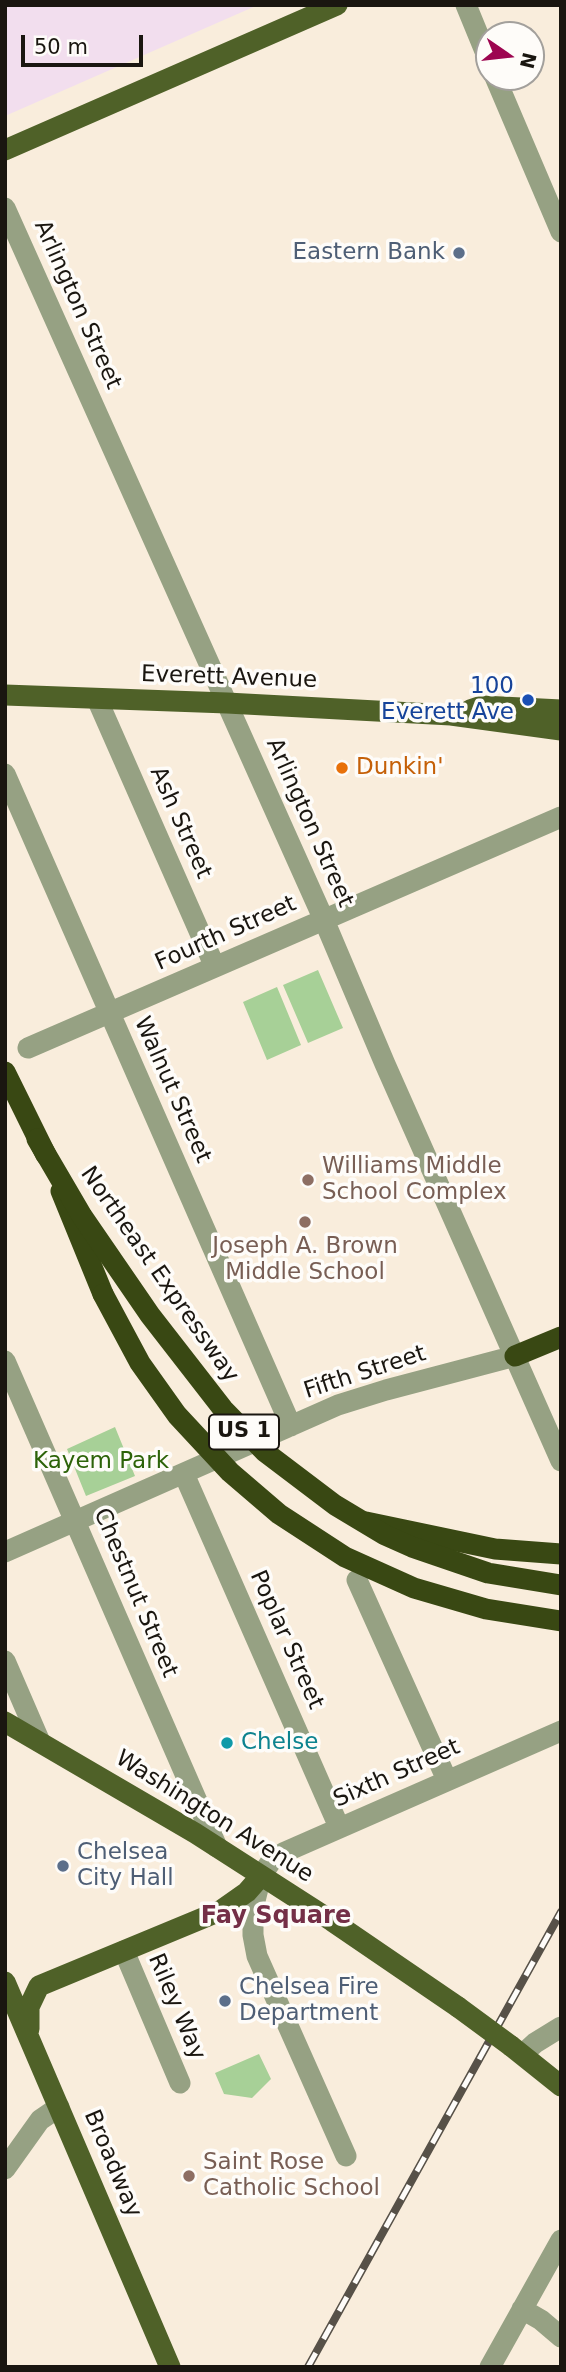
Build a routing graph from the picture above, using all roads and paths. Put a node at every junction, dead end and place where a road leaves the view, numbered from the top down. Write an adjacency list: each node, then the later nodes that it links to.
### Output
1 (337, 5): 5 (main road)
2 (466, 5): 3 (street)
3 (475, 27)
4 (501, 91): 7 (street)
5 (5, 149)
6 (5, 208): 10 (street, Arlington Street)
7 (561, 232)
8 (5, 695): 9 (main road, Everett Avenue)
9 (97, 699): 10 (main road, Everett Avenue); 17 (street, Ash Street)
10 (227, 703): 12 (main road, Everett Avenue); 16 (street, Arlington Street)
11 (561, 710): 12 (main road, Everett Avenue)
12 (451, 715): 13 (main road, Everett Avenue)
13 (561, 730)
14 (5, 774): 18 (street, Walnut Street)
15 (561, 817): 16 (street, Fourth Street)
16 (324, 920): 17 (street, Fourth Street); 22 (street, Arlington Street)
17 (215, 967): 18 (street, Fourth Street)
18 (110, 1014): 19 (street, Fourth Street); 24 (street, Walnut Street)
19 (28, 1048)
20 (5, 1072): 28 (highway, Northeast Expressway / US 1, bridge); 33 (highway, Northeast Expressway / US 1, bridge)
21 (561, 1336): 22 (highway)
22 (515, 1356): 24 (street, Fifth Street); 25 (street, Arlington Street)
23 (5, 1361): 27 (street, Chestnut Street)
24 (291, 1426): 26 (street, Fifth Street)
25 (561, 1461)
26 (184, 1474): 27 (street, Fifth Street); 39 (street, Poplar Street)
27 (75, 1521): 29 (street, Fifth Street); 40 (street, Chestnut Street)
28 (361, 1521): 30 (highway); 32 (highway, Northeast Expressway / US 1, bridge)
29 (5, 1552)
30 (561, 1553)
31 (357, 1580): 38 (street)
32 (561, 1585)
33 (561, 1621)
34 (5, 1661): 37 (street)
35 (5, 1722): 37 (main road, Washington Avenue)
36 (561, 1731): 38 (street, Sixth Street)
37 (40, 1742): 40 (main road, Washington Avenue)
38 (447, 1780): 39 (street, Sixth Street)
39 (339, 1827): 41 (street, Sixth Street)
40 (217, 1847): 41 (main road, Washington Avenue)
41 (261, 1875): 42 (main road); 48 (main road, Washington Avenue, bridge); 52 (street)
42 (124, 1951): 45 (main road); 49 (street, Riley Way)
43 (5, 1969): 45 (main road)
44 (5, 1982): 47 (main road, Broadway)
45 (39, 1986): 47 (main road)
46 (561, 2027): 48 (street)
47 (31, 2042): 51 (main road, Broadway)
48 (517, 2050): 50 (main road, Washington Avenue)
49 (180, 2083)
50 (561, 2086)
51 (59, 2107): 53 (street); 57 (main road, Broadway)
52 (346, 2156)
53 (5, 2169)
54 (561, 2241): 55 (street)
55 (522, 2309): 56 (street); 58 (street)
56 (561, 2337)
57 (164, 2365)
58 (490, 2367)

